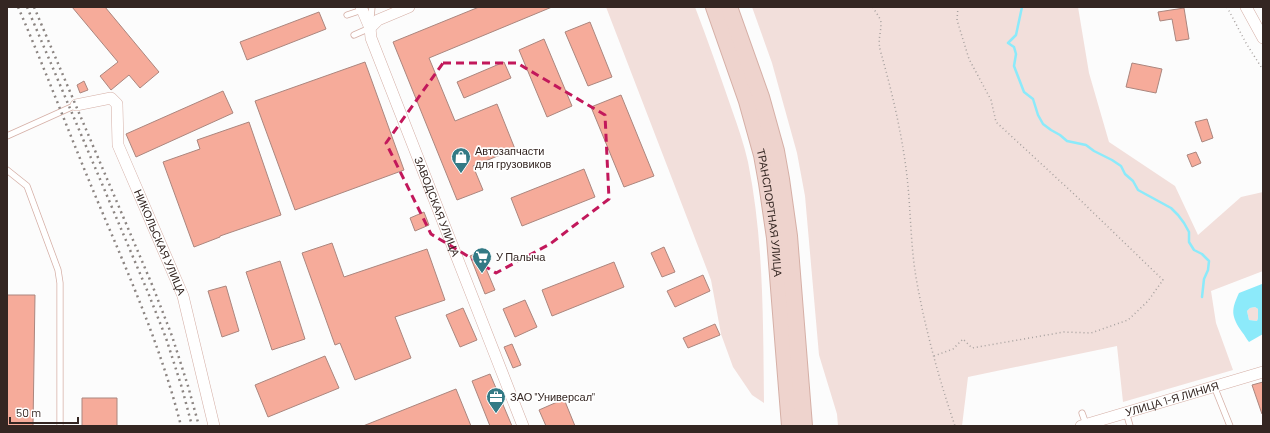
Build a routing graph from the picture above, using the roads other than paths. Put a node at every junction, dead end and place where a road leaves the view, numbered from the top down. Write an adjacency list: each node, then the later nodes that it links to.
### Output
1 (409, 7): 7 (street)
2 (714, 7): 21 (street, ТРАНСПОРТНАЯ УЛИЦА)
3 (729, 7): 22 (street, ТРАНСПОРТНАЯ УЛИЦА)
4 (1246, 7): 9 (street)
5 (365, 8): 6 (lane); 7 (street, ЗАВОДСКАЯ УЛИЦА)
6 (347, 15)
7 (370, 28): 8 (lane); 20 (street, ЗАВОДСКАЯ УЛИЦА)
8 (354, 34)
9 (1263, 38)
10 (76, 105): 11 (lane); 19 (street, НИКОЛЬСКАЯ УЛИЦА)
11 (7, 136)
12 (7, 170): 18 (lane)
13 (1263, 372): 14 (street, УЛИЦА 1-Я ЛИНИЯ)
14 (1214, 386): 15 (street, УЛИЦА 1-Я ЛИНИЯ); 24 (lane)
15 (1126, 412): 17 (street, УЛИЦА 1-Я ЛИНИЯ); 23 (lane)
16 (1082, 413): 17 (lane)
17 (1083, 425)
18 (60, 426)
19 (214, 426)
20 (523, 426)
21 (790, 426)
22 (804, 426)
23 (1130, 426)
24 (1230, 426)

